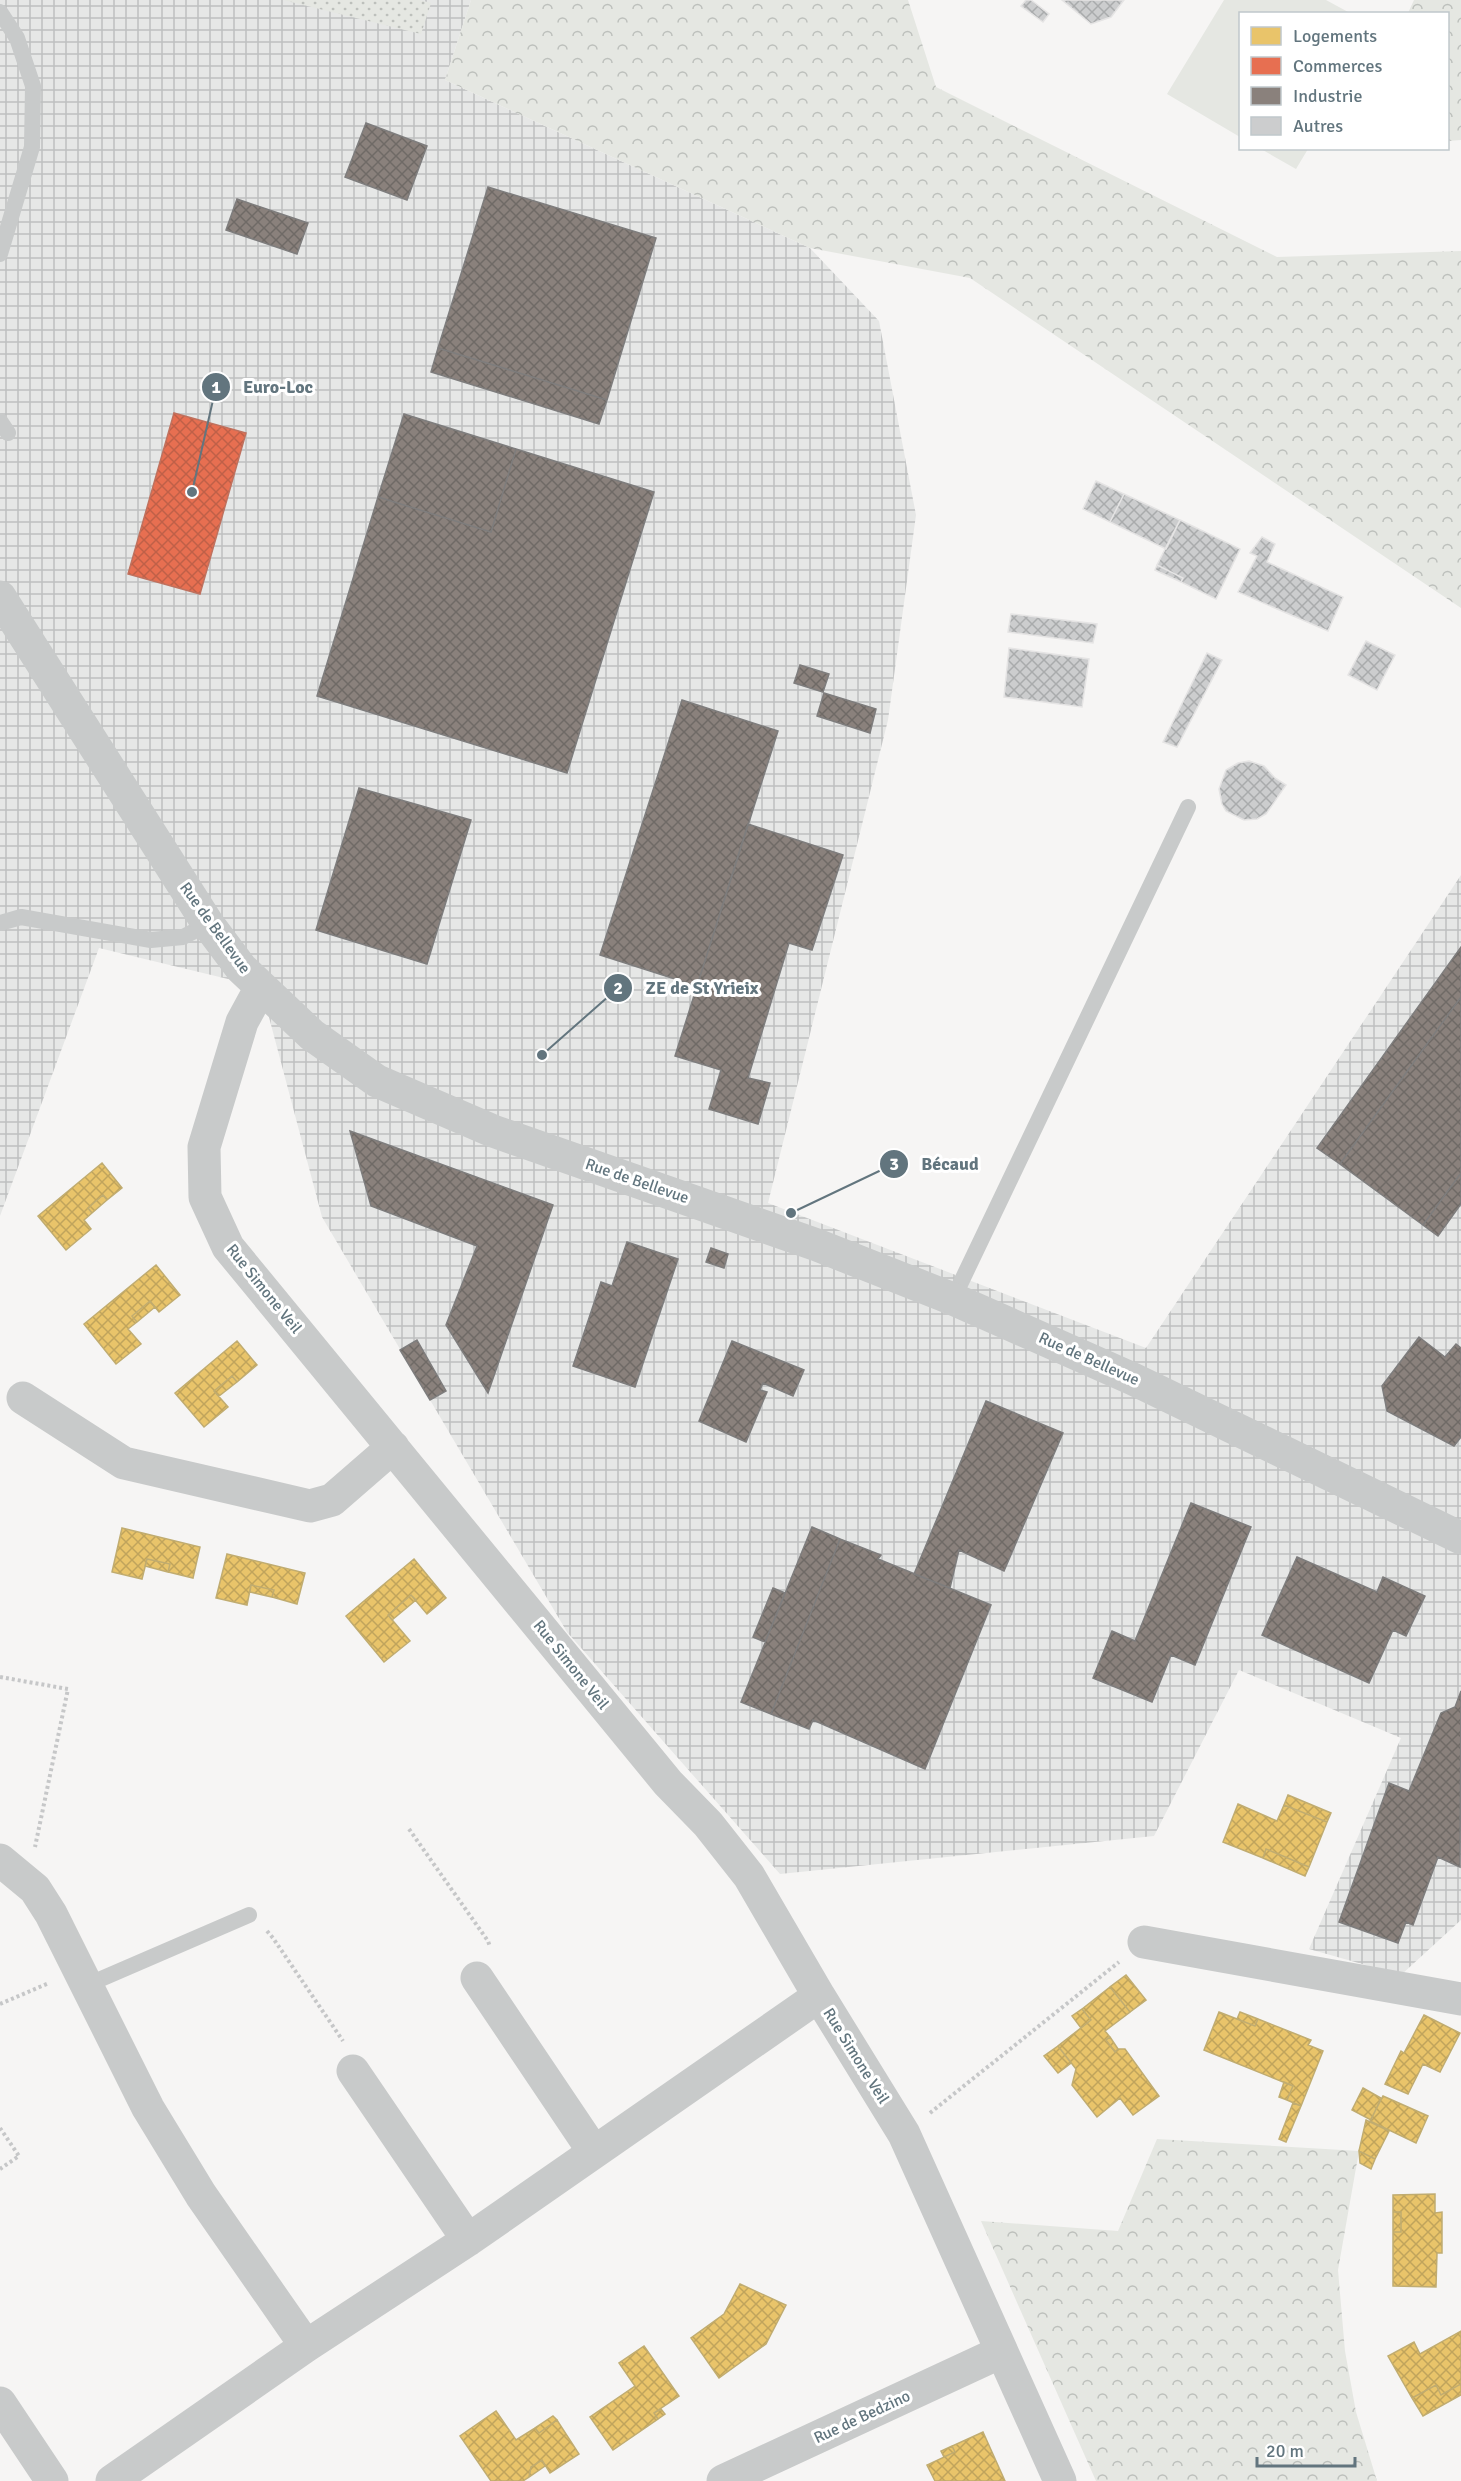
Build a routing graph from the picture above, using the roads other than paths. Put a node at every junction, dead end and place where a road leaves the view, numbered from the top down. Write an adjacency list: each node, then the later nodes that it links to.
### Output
1 (0, 12): 2 (lane)
2 (0, 254)
3 (0, 597): 6 (street, Rue de Bellevue)
4 (1188, 807): 8 (lane)
5 (0, 923): 6 (lane)
6 (208, 924): 7 (street, Rue de Bellevue)
7 (261, 987): 8 (street, Rue de Bellevue); 10 (street, Rue Simone Veil)
8 (953, 1299): 11 (street, Rue de Bellevue)
9 (22, 1398): 10 (street)
10 (393, 1447): 17 (street, Rue Simone Veil)
11 (1461, 1538)
12 (0, 1860): 15 (street)
13 (249, 1915): 15 (lane)
14 (1144, 1942): 18 (street)
15 (83, 1978): 22 (street)
16 (477, 1978): 20 (street)
17 (819, 1996): 20 (street); 23 (street, Rue Simone Veil)
18 (1461, 1999)
19 (353, 2071): 21 (street)
20 (594, 2152): 21 (street)
21 (468, 2240): 22 (street)
22 (306, 2346): 26 (street)
23 (1001, 2352): 27 (street, Rue de Bedzino); 28 (street, Rue Simone Veil)
24 (0, 2403): 25 (street)
25 (52, 2481)
26 (112, 2481)
27 (723, 2481)
28 (1060, 2481)

